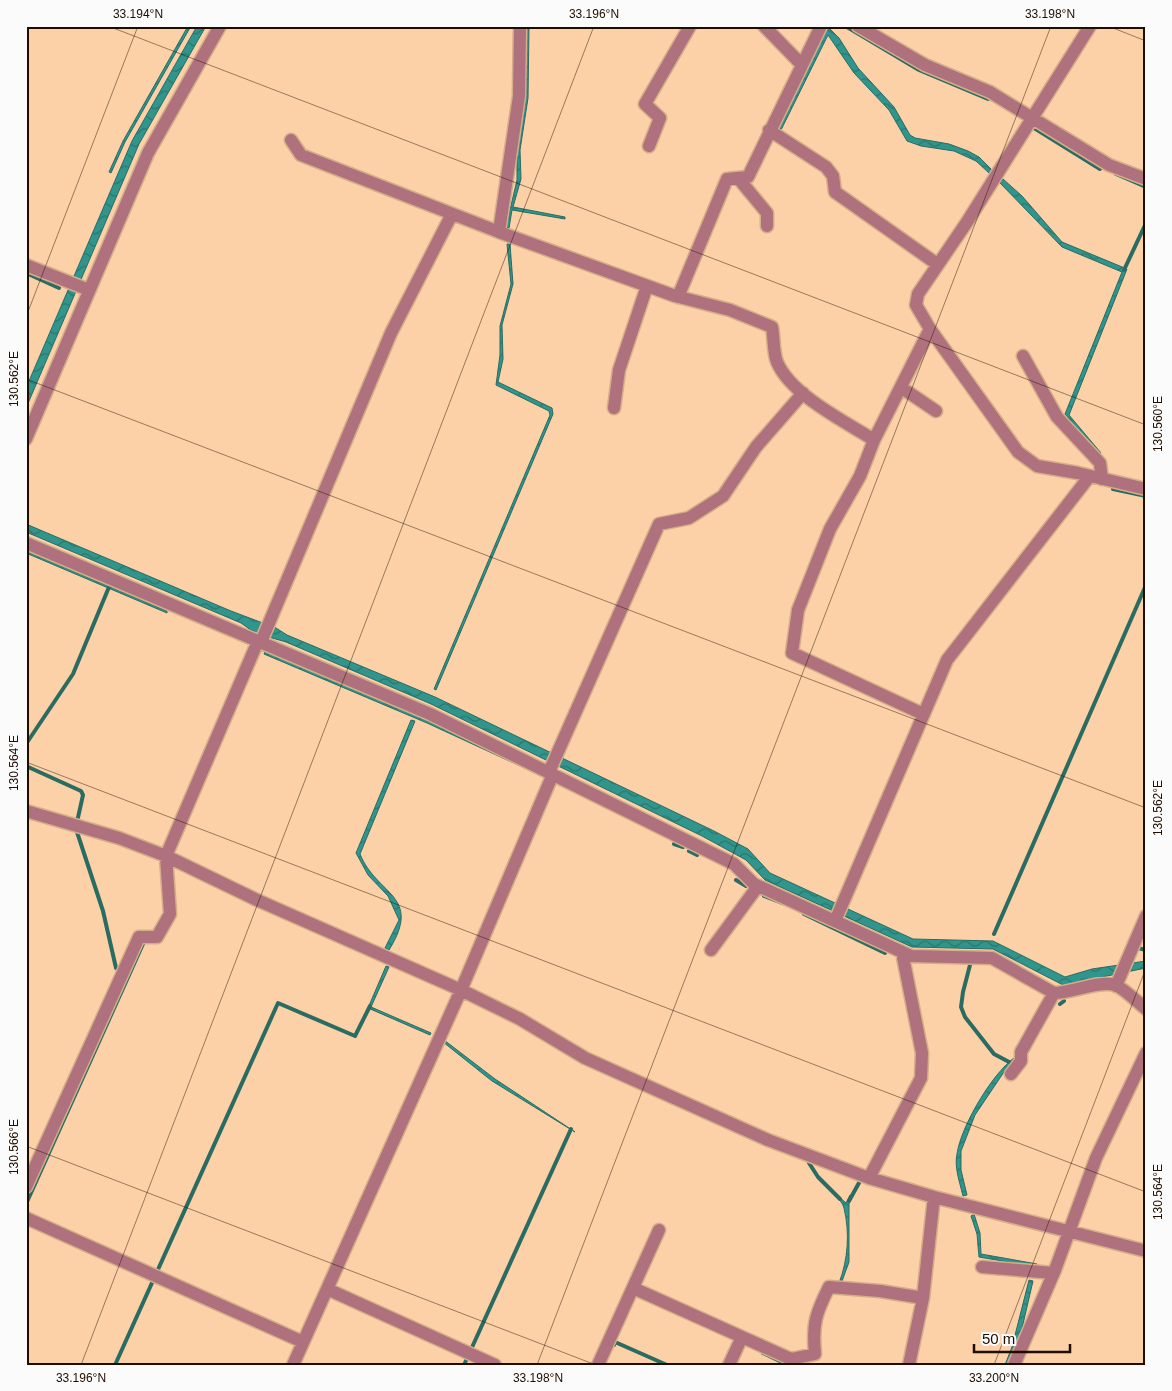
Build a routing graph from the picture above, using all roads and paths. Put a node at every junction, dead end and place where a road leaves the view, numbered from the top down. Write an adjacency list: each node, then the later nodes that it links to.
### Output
1 (220, 26): 20 (street)
2 (520, 26): 17 (street)
3 (690, 26): 12 (street)
4 (764, 26): 8 (street)
5 (821, 26): 8 (street)
6 (858, 26): 9 (street)
7 (1090, 26): 9 (street)
8 (802, 65): 10 (street)
9 (1031, 119): 14 (street); 18 (street)
10 (769, 130): 13 (street); 18 (street)
11 (290, 140): 15 (street)
12 (649, 146)
13 (738, 178): 16 (street); 22 (street)
14 (1146, 179)
15 (452, 214): 17 (street); 35 (street)
16 (767, 226)
17 (499, 232): 21 (street)
18 (937, 264): 23 (street)
19 (26, 266): 20 (street)
20 (79, 286): 29 (street)
21 (647, 286): 22 (street); 27 (street)
22 (678, 297): 26 (street)
23 (930, 329): 25 (street); 31 (street)
24 (1023, 356): 32 (street)
25 (902, 388): 28 (street); 30 (street)
26 (803, 393): 30 (street); 37 (street)
27 (614, 408)
28 (936, 411)
29 (26, 439)
30 (874, 440): 36 (street)
31 (1089, 476): 32 (street); 36 (street)
32 (1102, 479): 33 (street)
33 (1146, 489)
34 (26, 543): 35 (street)
35 (260, 640): 37 (street); 39 (street)
36 (923, 714): 41 (street)
37 (551, 773): 40 (street); 46 (street)
38 (26, 811): 39 (street)
39 (166, 856): 46 (street); 52 (street)
40 (758, 886): 41 (street); 43 (street)
41 (838, 913): 44 (street)
42 (1146, 916): 45 (street)
43 (711, 950)
44 (902, 952): 47 (street); 51 (street)
45 (1121, 974): 47 (street); 48 (street)
46 (461, 990): 51 (street); 61 (street)
47 (1054, 993): 50 (street)
48 (1146, 1009)
49 (1146, 1053): 56 (street)
50 (1011, 1074)
51 (869, 1178): 53 (street)
52 (26, 1187)
53 (934, 1197): 56 (street); 62 (street)
54 (26, 1218): 64 (street)
55 (659, 1230): 60 (street)
56 (1068, 1231): 57 (street); 59 (street)
57 (1146, 1251)
58 (982, 1266): 59 (street)
59 (1053, 1273): 70 (street)
60 (633, 1288): 63 (street); 67 (street)
61 (326, 1289): 64 (street); 66 (street)
62 (923, 1298): 63 (street); 69 (street)
63 (742, 1337): 68 (street)
64 (303, 1342): 65 (street)
65 (292, 1365)
66 (495, 1365)
67 (598, 1365)
68 (729, 1365)
69 (909, 1365)
70 (1014, 1365)

